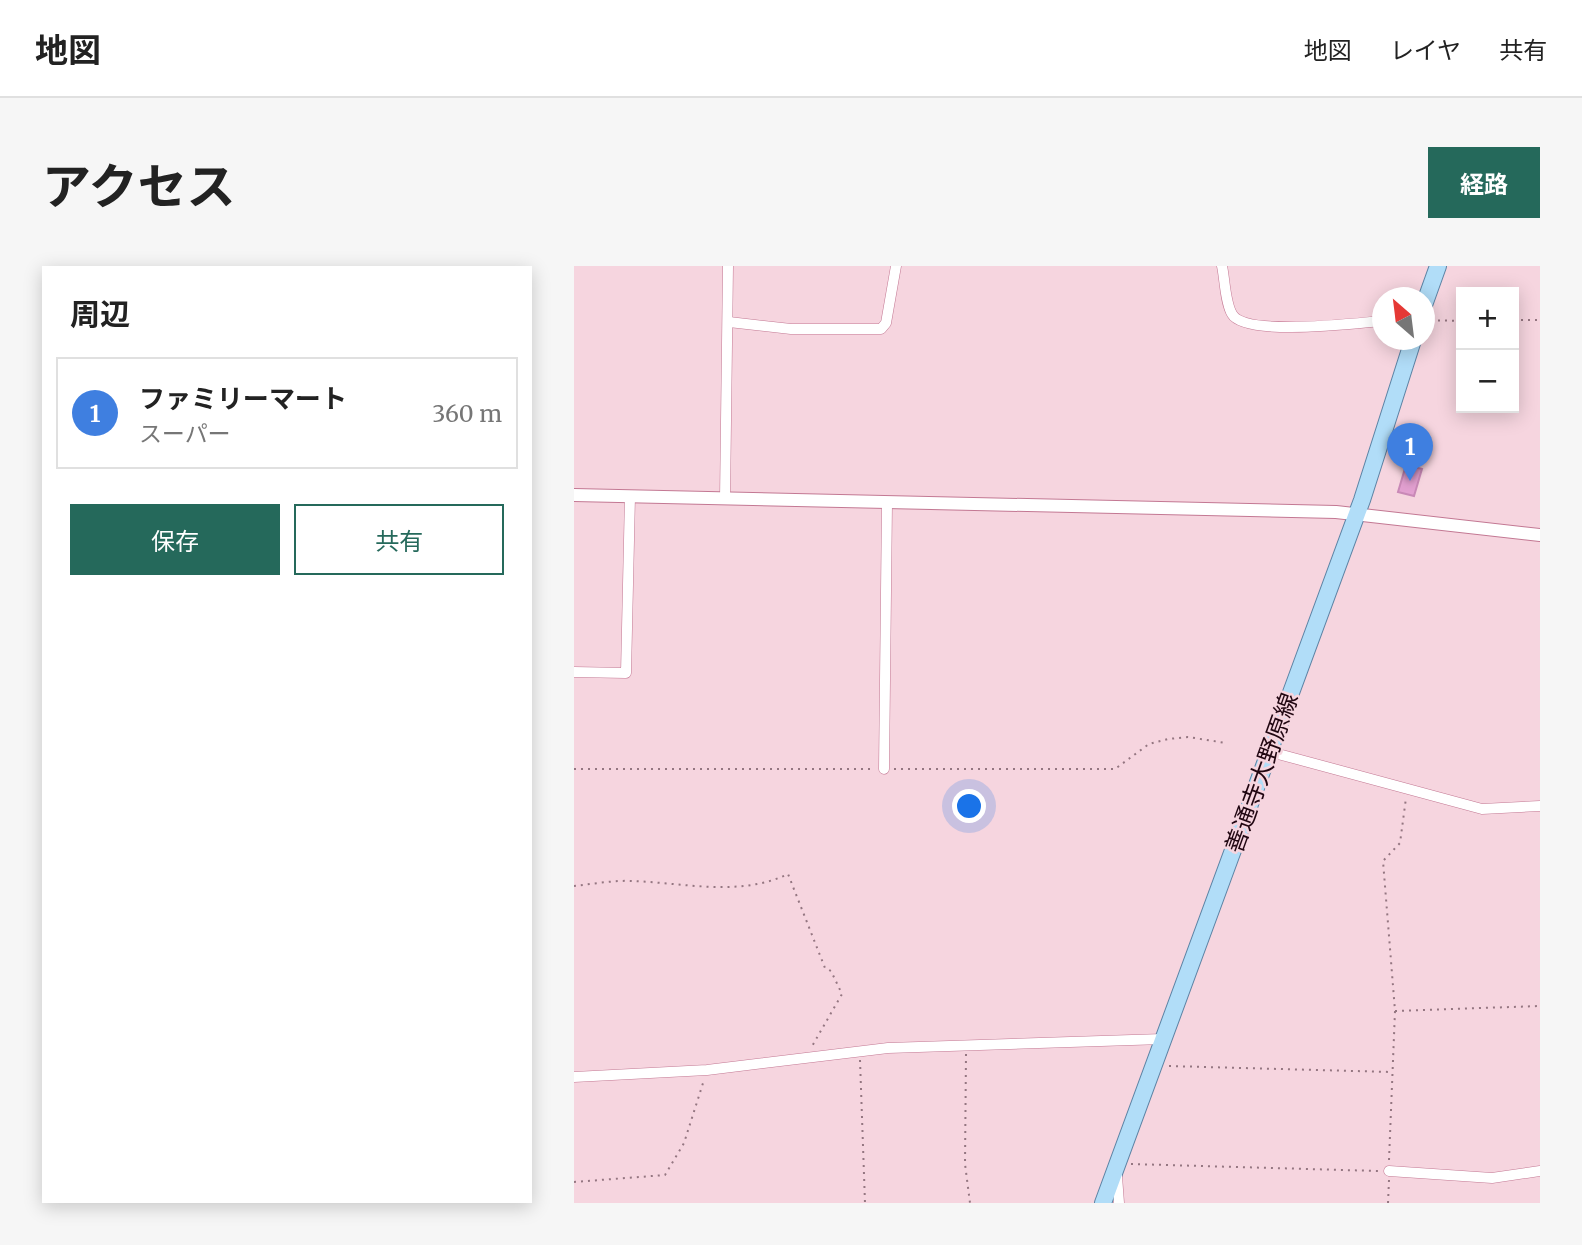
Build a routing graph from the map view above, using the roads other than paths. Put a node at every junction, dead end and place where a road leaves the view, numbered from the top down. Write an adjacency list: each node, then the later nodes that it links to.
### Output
1 (728, 266): 6 (street)
2 (896, 266): 6 (street)
3 (1222, 266): 7 (street)
4 (1438, 266): 5 (main road)
5 (1430, 287)
6 (729, 322): 11 (street)
7 (1372, 322)
8 (1410, 350): 13 (main road, 善通寺大野原線)
9 (574, 495): 10 (street)
10 (630, 496): 11 (street); 15 (street)
11 (725, 499): 12 (street)
12 (887, 503): 13 (street); 17 (street)
13 (1357, 514): 14 (street); 16 (main road, 善通寺大野原線)
14 (1540, 536)
15 (574, 672)
16 (1270, 752): 18 (street); 19 (main road, 善通寺大野原線)
17 (884, 769)
18 (1540, 806)
19 (1163, 1039): 20 (street); 21 (main road, 善通寺大野原線)
20 (574, 1077)
21 (1117, 1163): 24 (main road, 善通寺大野原線); 25 (street)
22 (1389, 1171): 23 (street)
23 (1540, 1171)
24 (1103, 1203)
25 (1119, 1203)

